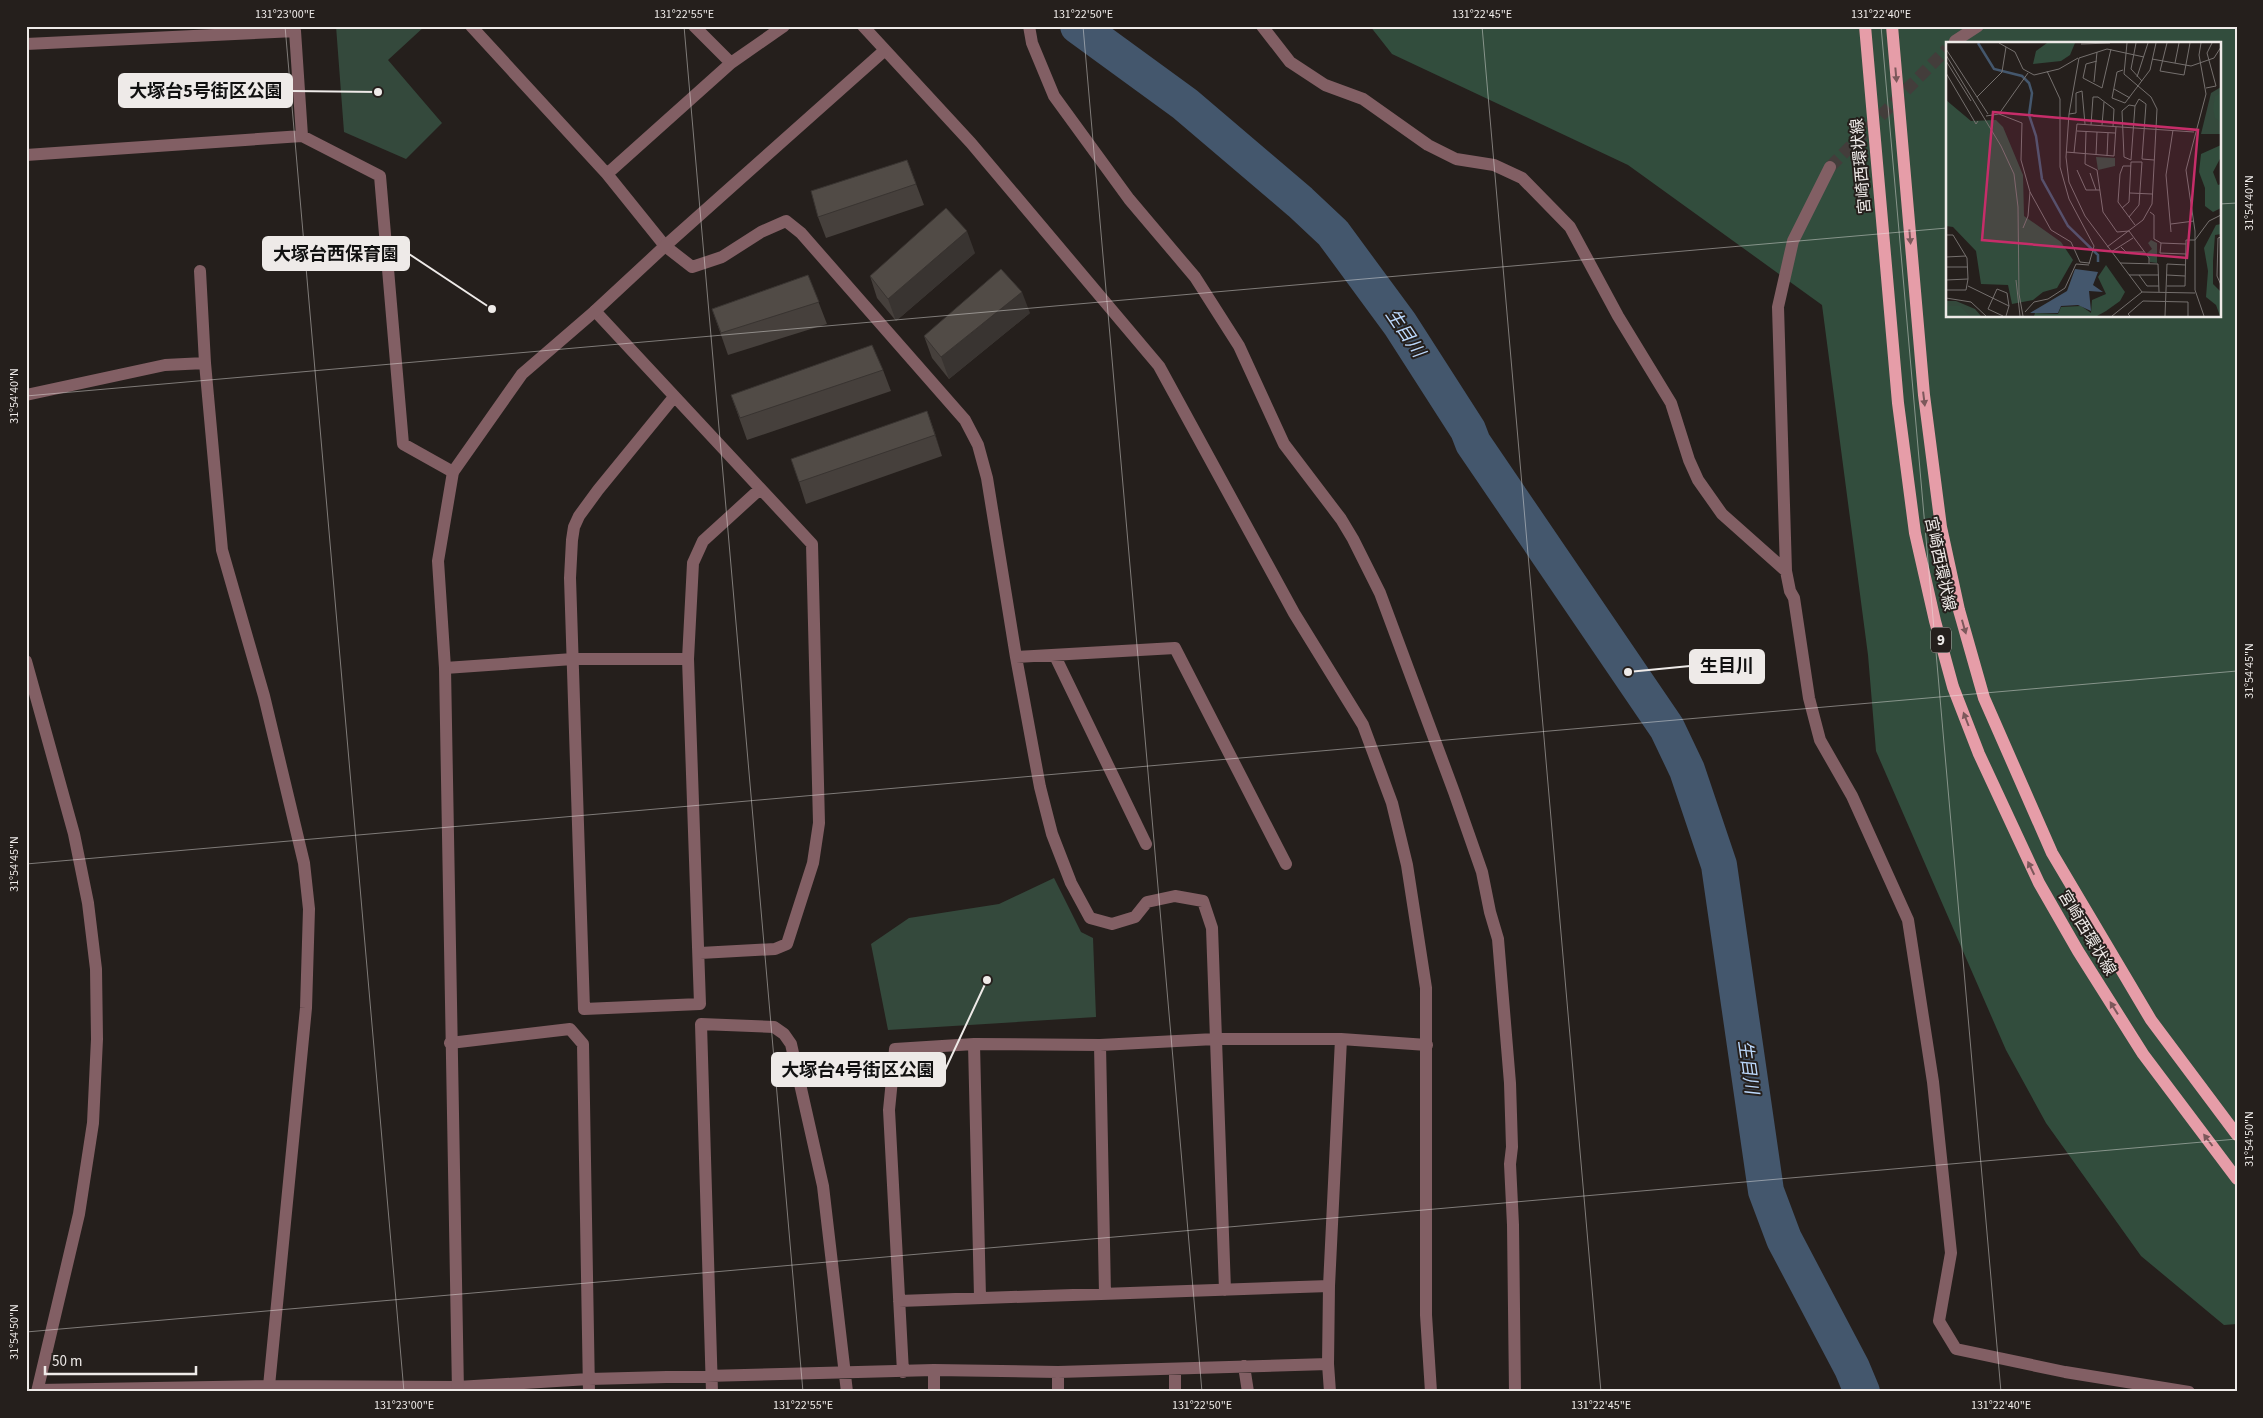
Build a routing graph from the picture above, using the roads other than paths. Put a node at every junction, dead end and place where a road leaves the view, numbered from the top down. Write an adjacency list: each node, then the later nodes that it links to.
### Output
1 (471, 26): 17 (street)
2 (694, 26): 13 (street)
3 (784, 26): 13 (street)
4 (863, 26): 12 (street)
5 (1029, 26): 69 (street)
6 (1262, 26): 26 (street)
7 (1865, 26): 43 (main road, 宮崎西環状線 / 9, one-way to 7)
8 (1892, 26): 42 (main road, 宮崎西環状線 / 9, one-way to 42)
9 (1978, 26): 10 (street)
10 (1955, 41)
11 (26, 44): 14 (street)
12 (884, 50): 18 (street); 41 (street)
13 (731, 63): 17 (street)
14 (302, 136): 15 (street); 24 (street)
15 (26, 154)
16 (1830, 167): 26 (street)
17 (608, 174): 18 (street)
18 (665, 246): 20 (street); 28 (street)
19 (200, 271): 21 (street)
20 (595, 310): 23 (street); 24 (street)
21 (205, 362): 22 (street); 58 (street)
22 (26, 395)
23 (674, 397): 25 (street); 30 (street)
24 (453, 472): 32 (street)
25 (760, 490): 29 (street); 35 (street)
26 (1786, 571): 70 (street)
27 (1054, 656): 28 (street); 33 (street); 34 (street)
28 (1016, 658): 36 (street)
29 (688, 659): 30 (street); 35 (street)
30 (573, 660): 32 (street); 35 (street)
31 (26, 661): 60 (street)
32 (445, 668): 38 (street)
33 (1146, 844)
34 (1286, 864)
35 (700, 953)
36 (1215, 1039): 37 (street); 40 (street); 45 (street)
37 (1341, 1039): 41 (street); 44 (street)
38 (450, 1043): 57 (street); 59 (street)
39 (974, 1044): 40 (street); 47 (street); 48 (street)
40 (1100, 1045): 46 (street)
41 (1427, 1045): 68 (street)
42 (2237, 1135)
43 (2237, 1179)
44 (1329, 1286): 45 (street); 49 (street)
45 (1225, 1290): 46 (street)
46 (1105, 1294): 47 (street)
47 (980, 1297): 48 (street)
48 (899, 1301): 53 (street)
49 (1328, 1364): 50 (street); 67 (street)
50 (1244, 1366): 52 (street); 66 (street)
51 (934, 1370): 53 (street); 54 (street); 63 (street)
52 (1175, 1370): 54 (street); 65 (street)
53 (903, 1372): 55 (street)
54 (1058, 1372): 64 (street)
55 (846, 1373): 56 (street); 56 (street); 62 (street)
56 (712, 1376): 57 (street); 61 (street)
57 (589, 1385): 59 (street)
58 (269, 1386): 59 (street); 60 (street)
59 (458, 1389)
60 (37, 1391)
61 (712, 1392)
62 (847, 1392)
63 (934, 1392)
64 (1058, 1392)
65 (1175, 1392)
66 (1248, 1392)
67 (1330, 1392)
68 (1431, 1392)
69 (1515, 1392)
70 (2189, 1392)

